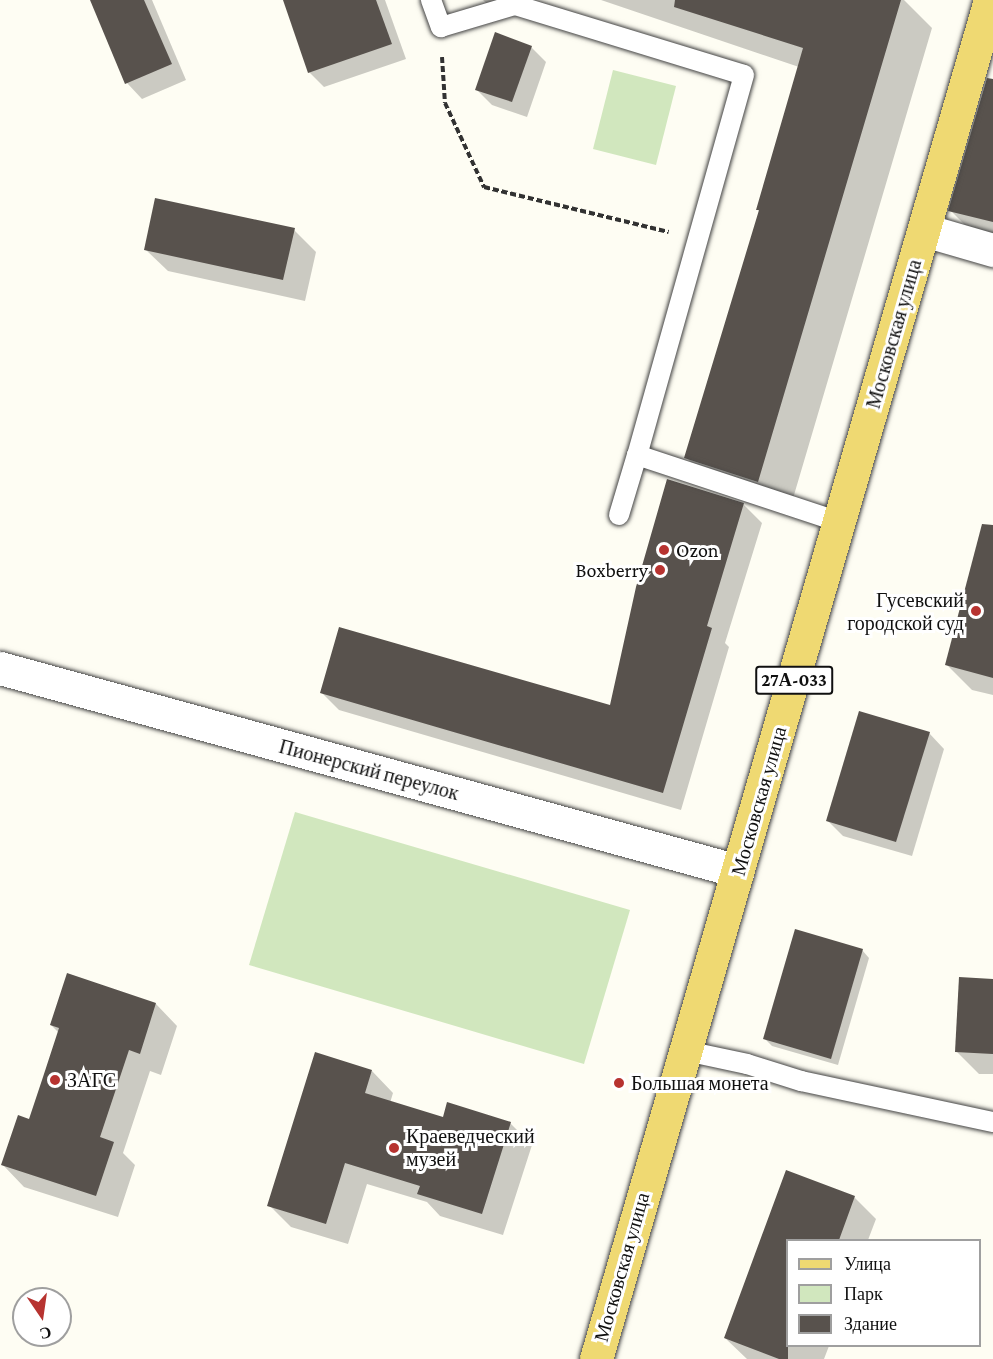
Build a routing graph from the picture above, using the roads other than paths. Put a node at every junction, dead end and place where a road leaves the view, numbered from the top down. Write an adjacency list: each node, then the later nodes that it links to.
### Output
1 (431, 0): 5 (lane)
2 (990, 0): 3 (main road, Московская улица / 27А-033)
3 (924, 230): 4 (street); 7 (main road, Московская улица / 27А-033)
4 (993, 250)
5 (637, 456): 6 (lane); 7 (lane)
6 (619, 515)
7 (840, 522): 9 (main road, Московская улица / 27А-033)
8 (0, 668): 9 (street, Пионерский переулок)
9 (738, 871): 10 (main road, Московская улица / 27А-033)
10 (686, 1051): 11 (lane); 12 (main road, Московская улица / 27А-033)
11 (993, 1122)
12 (596, 1359)

